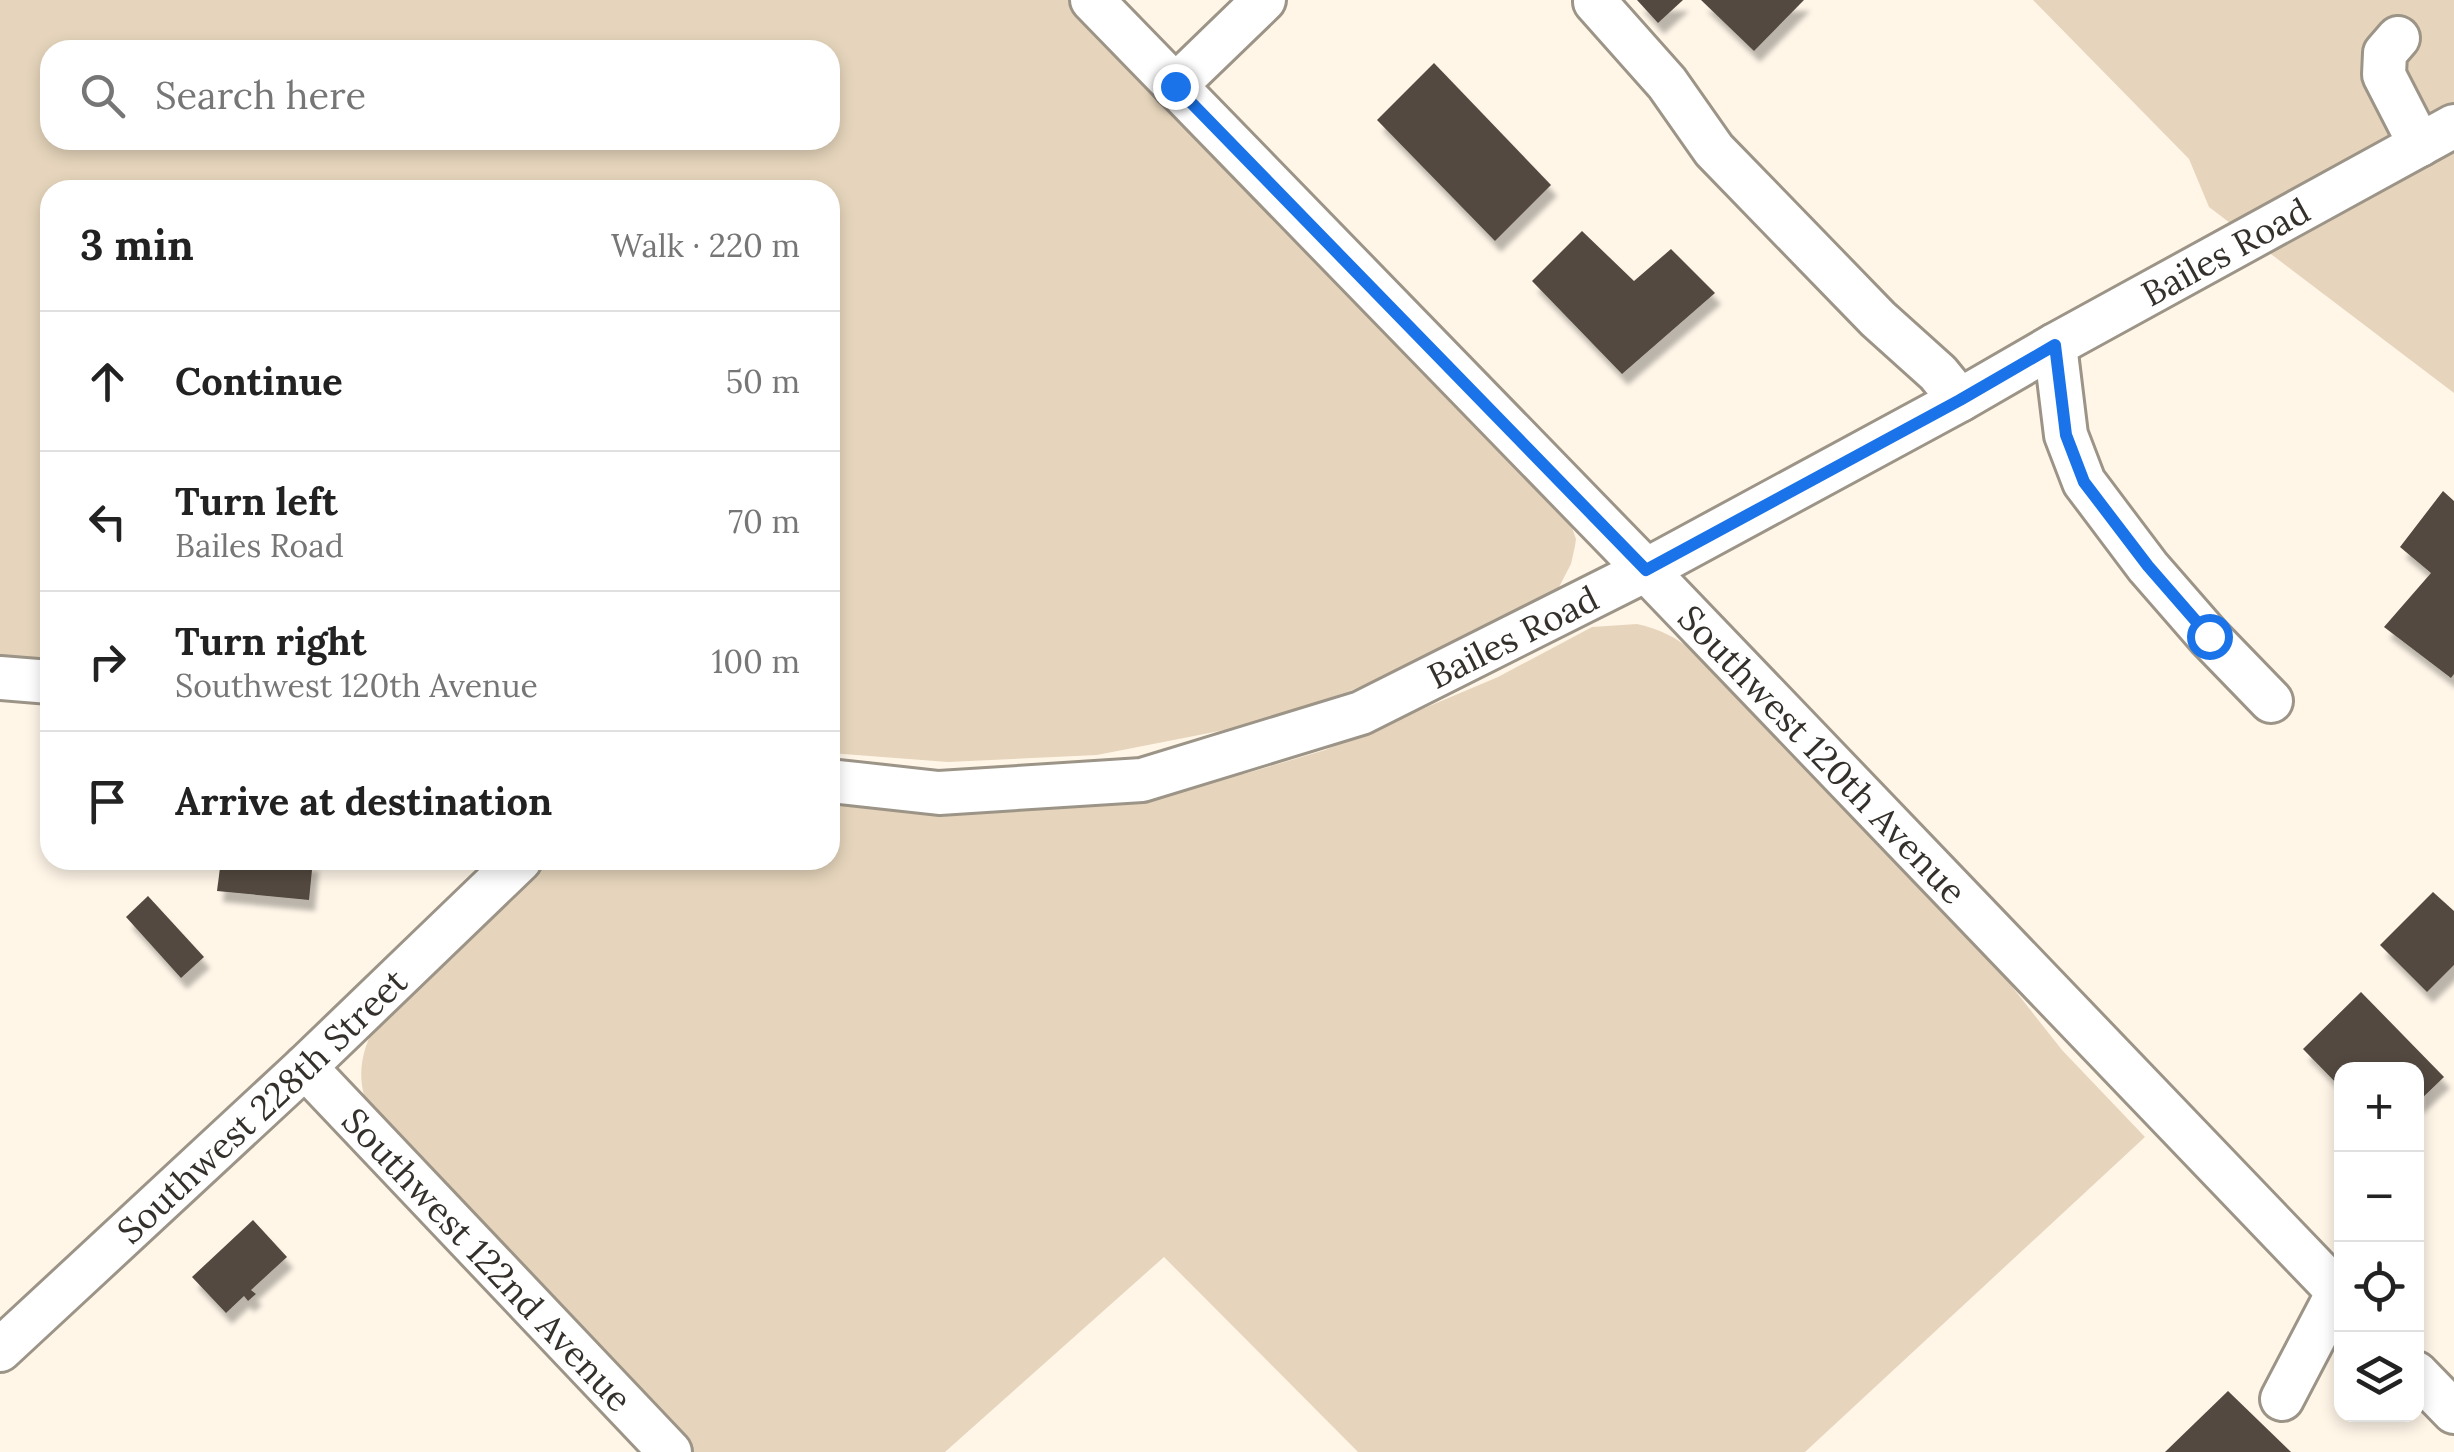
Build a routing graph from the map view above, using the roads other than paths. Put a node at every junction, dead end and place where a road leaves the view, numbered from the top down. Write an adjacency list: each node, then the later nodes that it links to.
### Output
1 (1092, 0): 5 (street, Southwest 120th Avenue)
2 (1264, 0): 5 (street)
3 (1595, 2): 8 (street)
4 (2398, 38): 6 (street)
5 (1175, 86): 9 (street, Southwest 120th Avenue)
6 (2437, 135): 7 (street, Bailes Road)
7 (2055, 345): 8 (street, Bailes Road); 12 (street)
8 (1960, 400): 9 (street, Bailes Road)
9 (1646, 570): 13 (street, Bailes Road); 16 (street, Southwest 120th Avenue)
10 (0, 678): 11 (street)
11 (40, 681)
12 (2271, 701)
13 (840, 783)
14 (510, 870): 15 (street, Southwest 228th Street)
15 (305, 1067): 18 (street, Southwest 228th Street); 22 (street, Southwest 122nd Avenue)
16 (2334, 1288)
17 (2334, 1305): 20 (street)
18 (0, 1350)
19 (2424, 1381): 21 (street)
20 (2282, 1399)
21 (2454, 1412)
22 (670, 1452)

